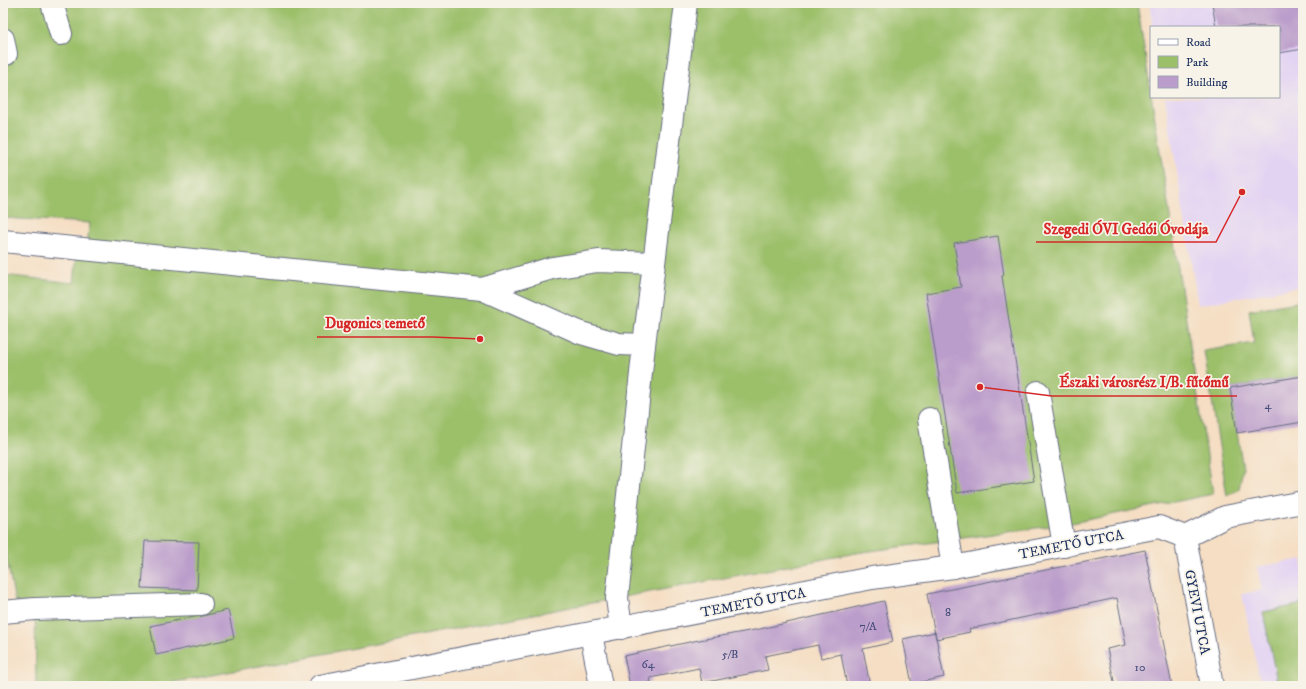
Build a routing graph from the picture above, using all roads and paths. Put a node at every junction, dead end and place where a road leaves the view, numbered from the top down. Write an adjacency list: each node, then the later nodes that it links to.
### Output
1 (52, 3): 3 (street)
2 (686, 3): 5 (street)
3 (61, 34)
4 (3, 241): 6 (street)
5 (654, 264): 6 (street); 7 (street)
6 (482, 289): 7 (street)
7 (644, 345): 16 (street)
8 (1038, 392): 12 (street)
9 (929, 419): 13 (street)
10 (1303, 502): 11 (street)
11 (1184, 537): 12 (street, TEMETŐ UTCA); 20 (street, GYEVI UTCA)
12 (1064, 546): 13 (street, TEMETŐ UTCA)
13 (953, 567): 16 (street, TEMETŐ UTCA)
14 (202, 604): 15 (street)
15 (3, 612)
16 (621, 628): 17 (street, TEMETŐ UTCA)
17 (591, 634): 18 (street, TEMETŐ UTCA); 19 (street)
18 (320, 686)
19 (601, 686)
20 (1212, 686)

